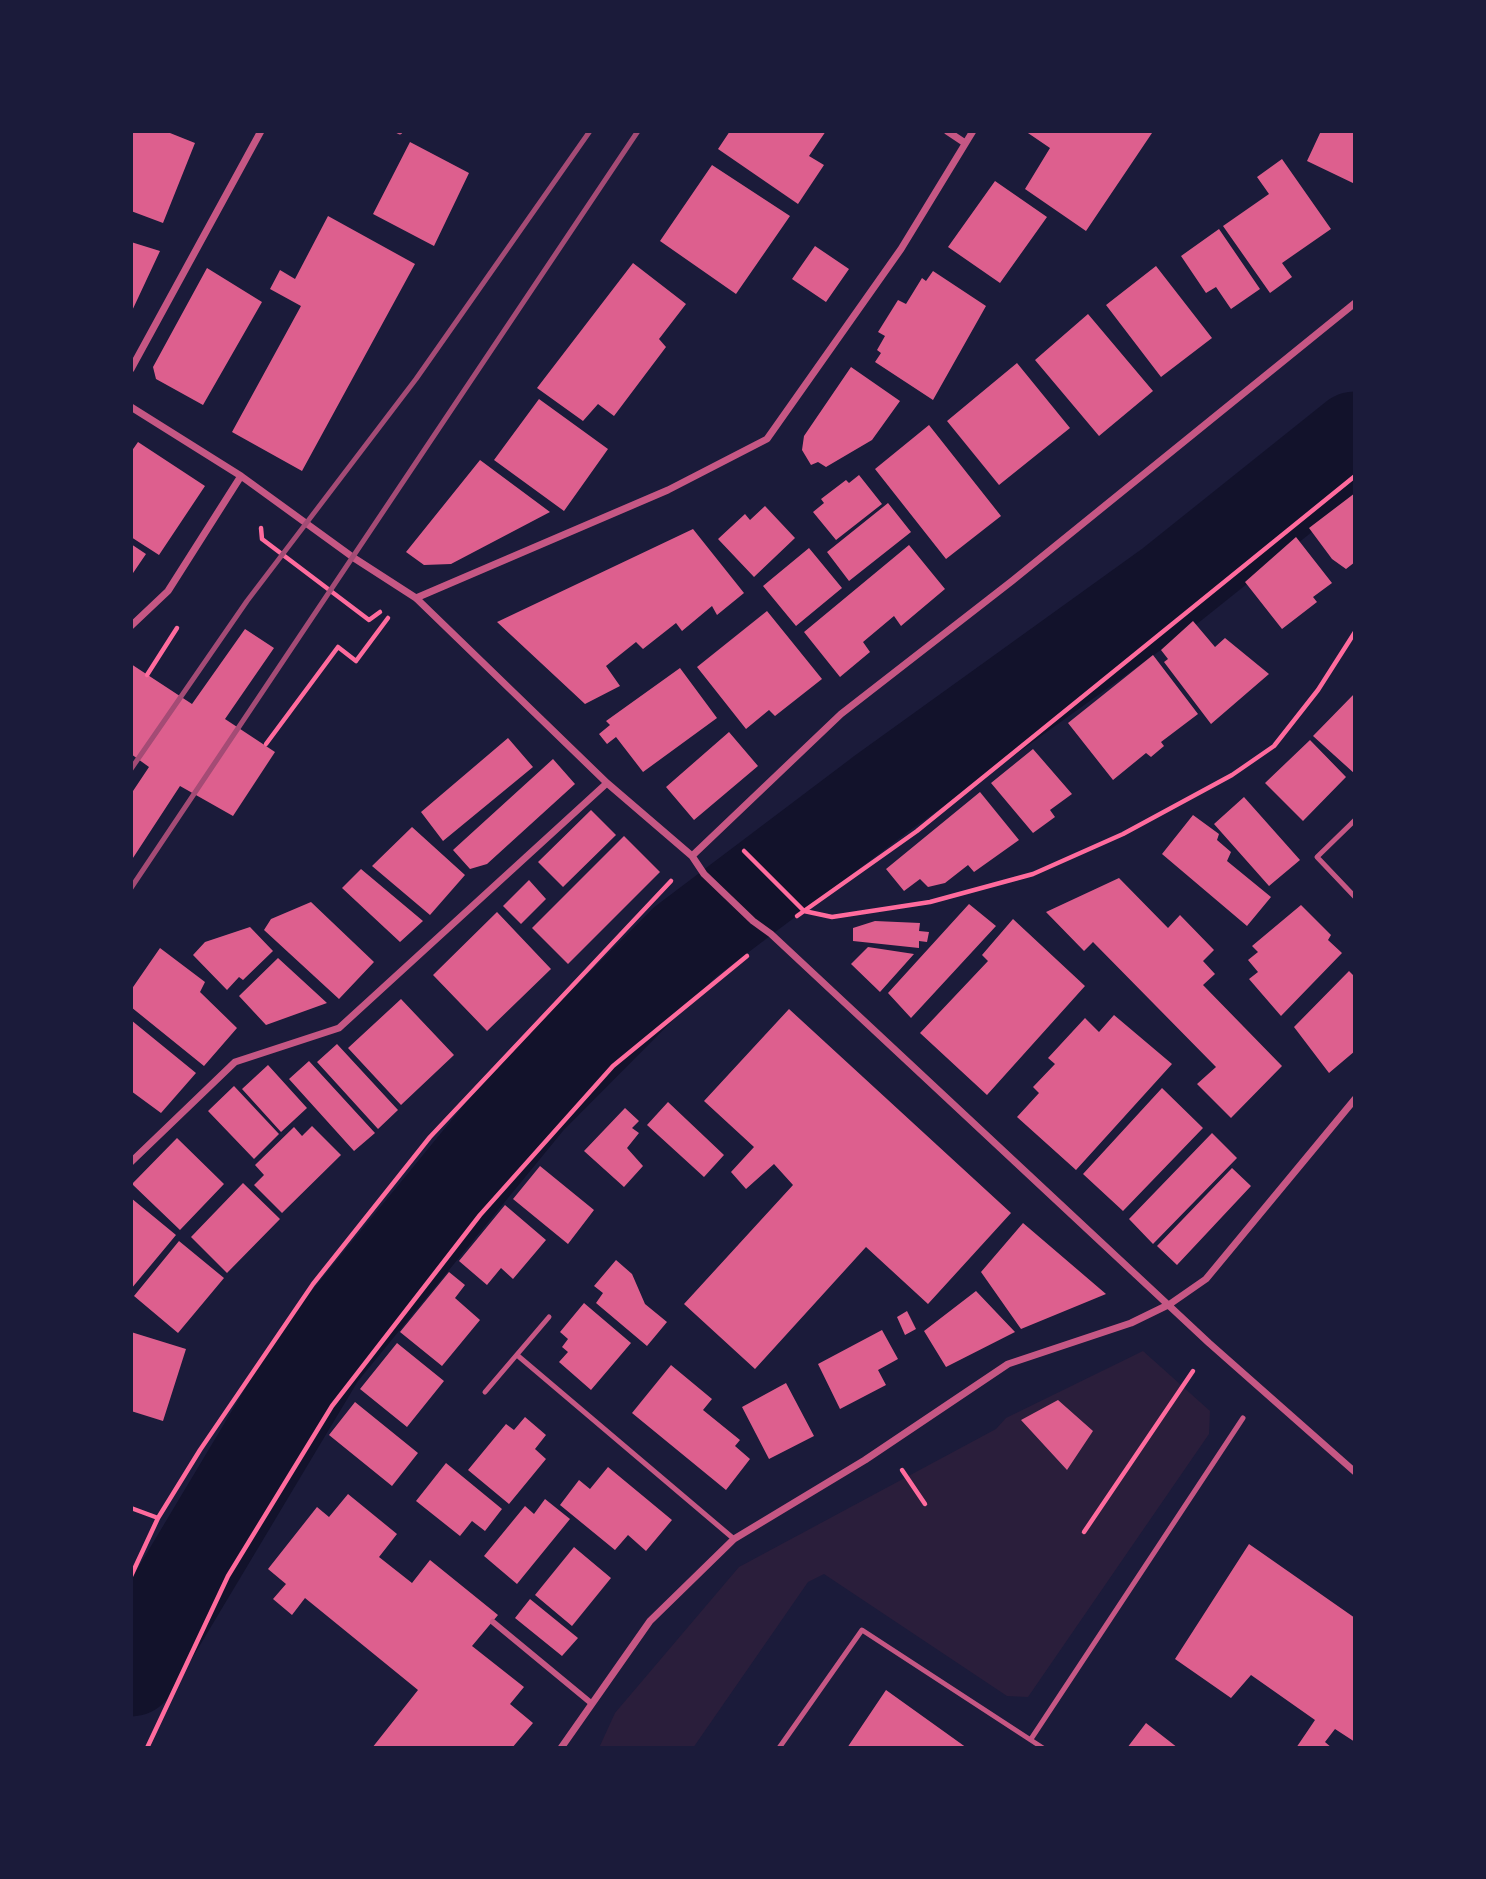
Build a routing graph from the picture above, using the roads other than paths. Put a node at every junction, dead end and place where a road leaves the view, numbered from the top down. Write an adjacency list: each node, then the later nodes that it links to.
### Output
1 (261, 131): 6 (street)
2 (947, 131): 4 (street)
3 (973, 131): 4 (street)
4 (965, 143): 9 (street)
5 (1355, 303): 13 (street)
6 (131, 369)
7 (131, 407): 8 (street)
8 (241, 476): 9 (street); 10 (street)
9 (416, 598): 11 (street)
10 (131, 626)
11 (607, 783): 13 (street); 16 (street)
12 (1355, 820): 14 (lane)
13 (692, 856): 17 (street)
14 (1355, 898)
15 (1355, 1099): 17 (street)
16 (131, 1162)
17 (1170, 1304): 22 (street); 23 (street)
18 (550, 1317): 19 (lane)
19 (517, 1355): 20 (lane); 23 (lane)
20 (485, 1392)
21 (1243, 1418): 26 (lane)
22 (1355, 1472)
23 (734, 1539): 25 (street)
24 (493, 1622): 25 (street)
25 (591, 1703): 27 (street)
26 (1031, 1739): 28 (lane); 29 (lane)
27 (561, 1748)
28 (779, 1748)
29 (1043, 1748)

